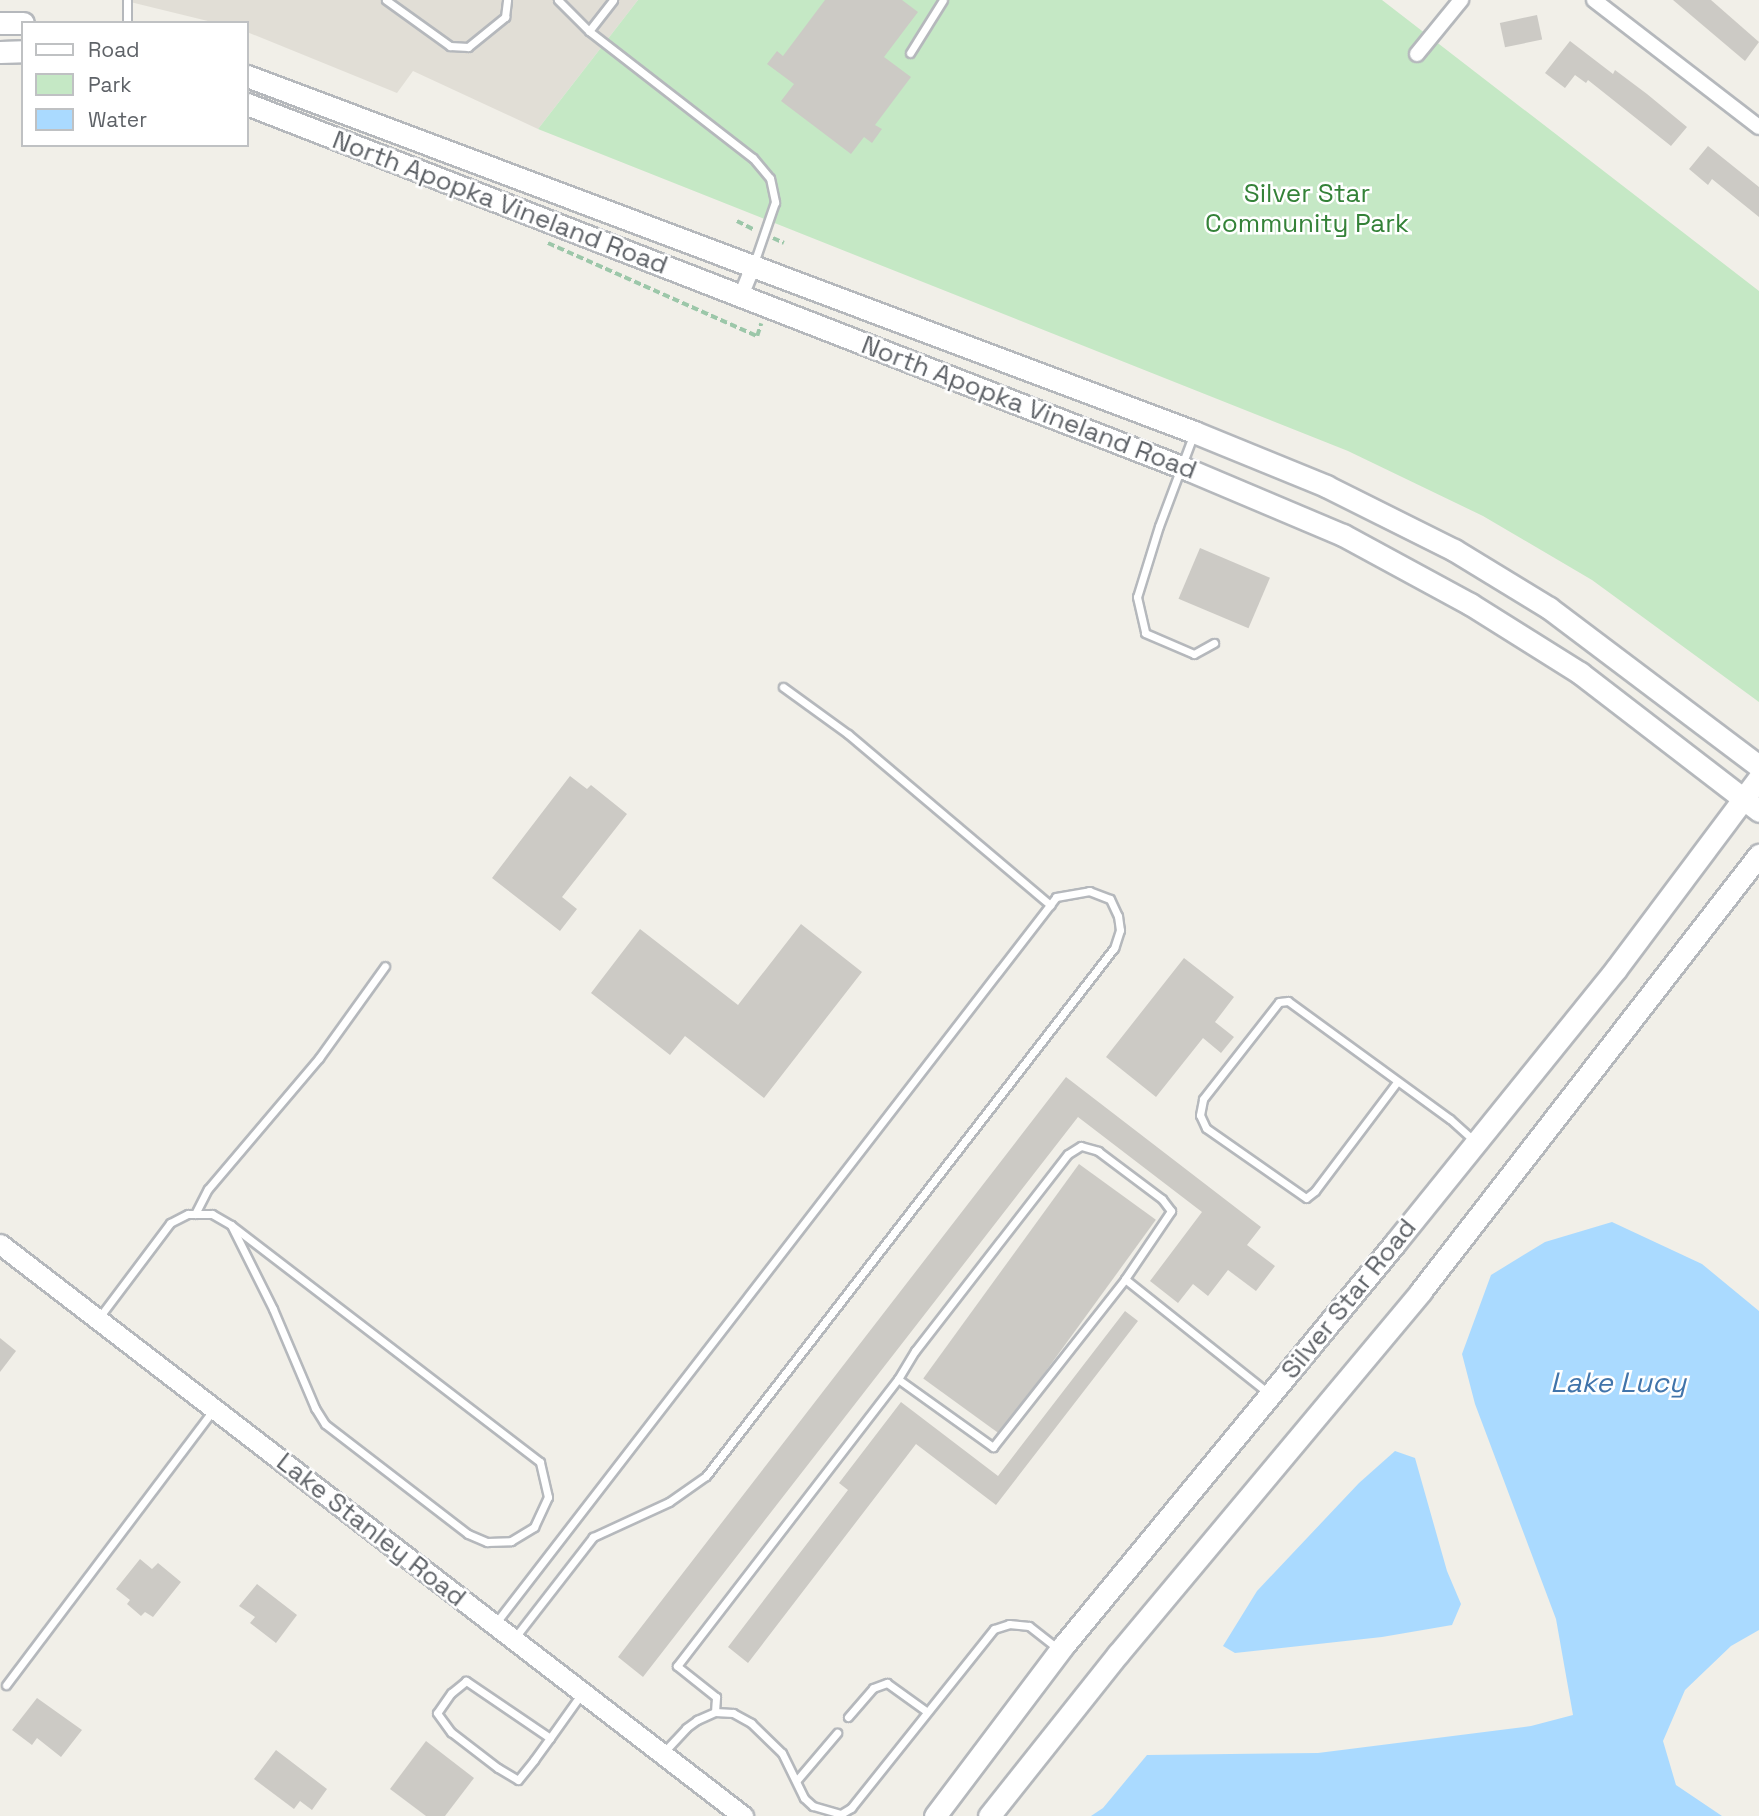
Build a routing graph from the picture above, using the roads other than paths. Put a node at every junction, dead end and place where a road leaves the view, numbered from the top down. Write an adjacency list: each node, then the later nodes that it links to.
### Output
1 (127, 0): 9 (lane)
2 (386, 0): 3 (lane)
3 (507, 0)
4 (558, 0): 12 (lane)
5 (613, 0): 12 (lane)
6 (943, 0): 15 (lane)
7 (1461, 0): 16 (street)
8 (1594, 0): 19 (street)
9 (127, 21)
10 (0, 23): 11 (main road)
11 (21, 23)
12 (589, 31): 20 (lane)
13 (21, 51): 14 (main road)
14 (0, 52)
15 (910, 53)
16 (1417, 54)
17 (248, 76): 20 (main road, North Apopka Vineland Road)
18 (248, 104): 21 (main road, North Apopka Vineland Road)
19 (1759, 127)
20 (753, 266): 21 (street); 22 (main road, North Apopka Vineland Road)
21 (741, 296): 23 (main road, North Apopka Vineland Road)
22 (1194, 432): 23 (lane); 26 (main road, North Apopka Vineland Road)
23 (1181, 467): 24 (lane); 28 (main road, North Apopka Vineland Road)
24 (1214, 643)
25 (783, 687): 30 (lane)
26 (1759, 766)
27 (1759, 778): 28 (main road, Silver Star Road)
28 (1751, 804): 33 (main road, Silver Star Road)
29 (1759, 855): 56 (main road, Silver Star Road)
30 (1050, 905): 42 (lane); 43 (lane)
31 (385, 966): 34 (lane)
32 (1397, 1082): 32 (lane); 33 (lane)
33 (1476, 1143): 40 (main road, Silver Star Road)
34 (195, 1214): 35 (lane); 38 (lane)
35 (230, 1224): 35 (lane)
36 (0, 1244): 38 (street, Lake Stanley Road)
37 (1125, 1279): 39 (lane); 39 (lane); 40 (lane)
38 (98, 1320): 41 (street, Lake Stanley Road)
39 (898, 1379): 47 (lane)
40 (1270, 1395): 44 (main road, Silver Star Road)
41 (214, 1408): 42 (street, Lake Stanley Road); 45 (lane)
42 (495, 1625): 43 (street, Lake Stanley Road)
43 (513, 1639): 46 (street, Lake Stanley Road)
44 (1060, 1651): 48 (lane); 55 (main road, Silver Star Road)
45 (6, 1685)
46 (583, 1693): 51 (lane); 52 (street, Lake Stanley Road)
47 (715, 1712): 52 (lane); 53 (lane)
48 (926, 1712): 49 (lane); 53 (lane)
49 (848, 1717)
50 (837, 1732): 53 (lane)
51 (550, 1738): 51 (lane)
52 (662, 1754): 54 (street, Lake Stanley Road)
53 (797, 1780)
54 (743, 1816)
55 (935, 1816)
56 (989, 1816)

